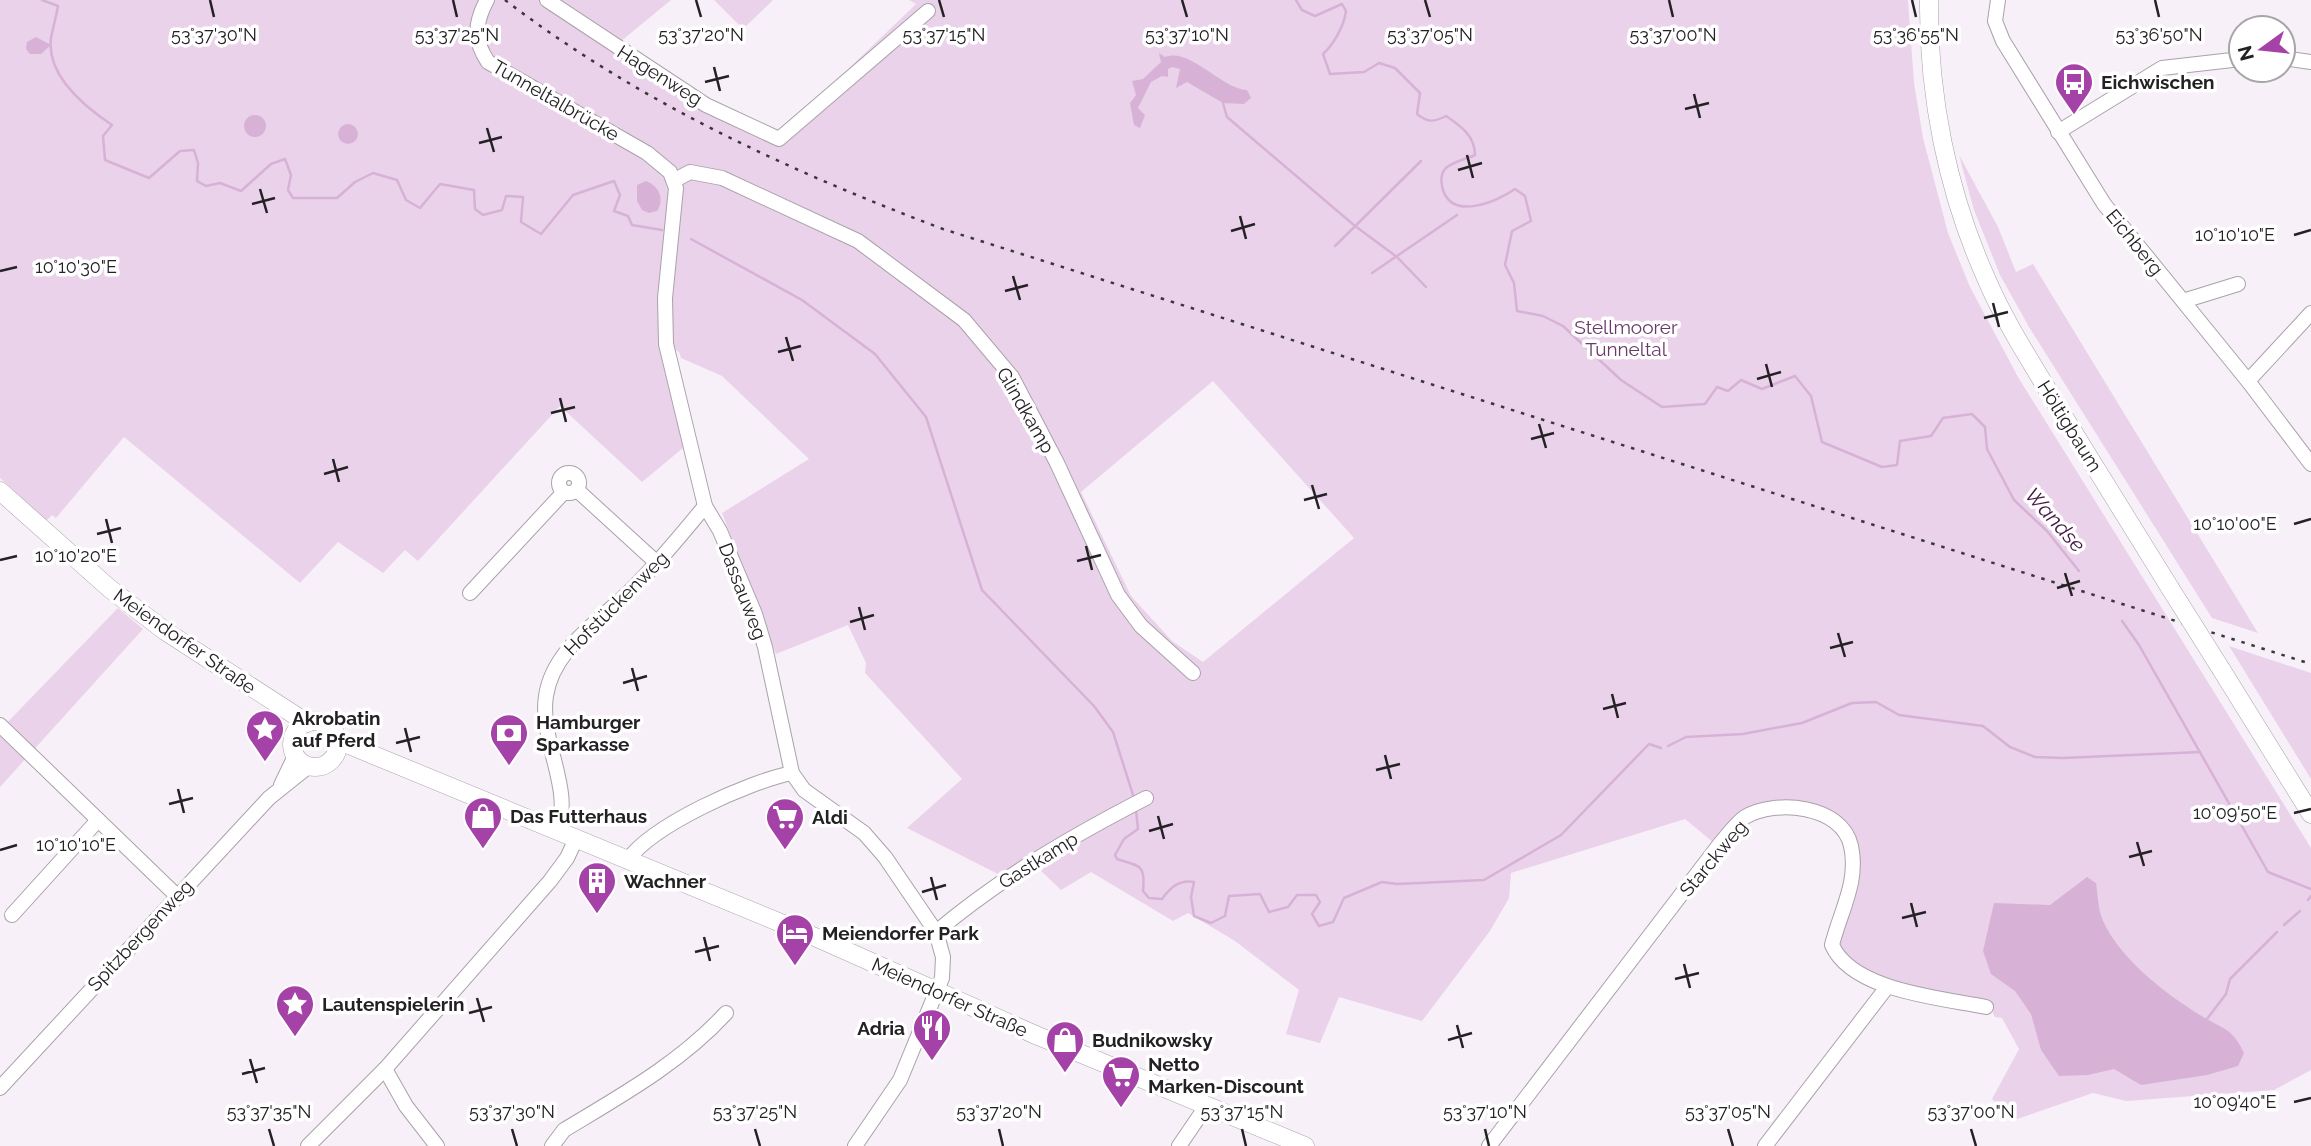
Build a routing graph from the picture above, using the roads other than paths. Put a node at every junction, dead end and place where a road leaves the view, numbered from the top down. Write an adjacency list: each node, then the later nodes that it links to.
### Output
1 (487, 0): 8 (street, Tunneltalbrücke)
2 (547, 0): 5 (street, Hagenweg)
3 (1929, 0): 25 (main road, Höltigbaum, bridge)
4 (1998, 0): 7 (street, Eichberg)
5 (928, 12)
6 (2227, 61): 7 (street)
7 (2058, 132): 10 (street, Eichberg)
8 (675, 180): 15 (street, Dassauweg); 18 (street, Glindkamp)
9 (2238, 285): 10 (street)
10 (2183, 301): 12 (street, Eichberg)
11 (2311, 313): 12 (street)
12 (2249, 382): 13 (street, Eichberg)
13 (2311, 464)
14 (0, 491): 20 (main road, Meiendorfer Straße)
15 (705, 506): 16 (street, Hofstückenweg); 23 (street, Dassauweg)
16 (657, 563): 17 (street); 27 (street, Hofstückenweg)
17 (470, 593)
18 (1193, 673)
19 (0, 725): 26 (street)
20 (301, 728): 21 (main road, Meiendorfer Straße); 22 (main road)
21 (336, 747): 22 (main road); 27 (main road, Meiendorfer Straße)
22 (302, 761): 30 (street, Spitzbergenweg)
23 (792, 773): 29 (street); 32 (street, Dassauweg)
24 (1146, 798): 32 (street, Gastkamp)
25 (2311, 814)
26 (98, 820): 30 (street); 31 (street)
27 (557, 831): 28 (main road, Meiendorfer Straße)
28 (576, 839): 29 (main road, Meiendorfer Straße); 37 (street)
29 (627, 861): 34 (main road, Meiendorfer Straße)
30 (176, 895): 38 (street, Spitzbergenweg)
31 (12, 915)
32 (936, 932): 34 (street, Dassauweg)
33 (1887, 987): 35 (street, Starckweg); 46 (street, Starckweg); 47 (street)
34 (936, 991): 39 (main road, Meiendorfer Straße); 43 (street, Dassauweg)
35 (1986, 1007)
36 (726, 1013): 42 (street)
37 (385, 1069): 40 (street); 41 (street)
38 (0, 1088)
39 (1207, 1105): 44 (street); 45 (main road, Meiendorfer Straße)
40 (308, 1146)
41 (437, 1146)
42 (552, 1146)
43 (855, 1146)
44 (1179, 1146)
45 (1305, 1146)
46 (1489, 1146)
47 (1765, 1146)

